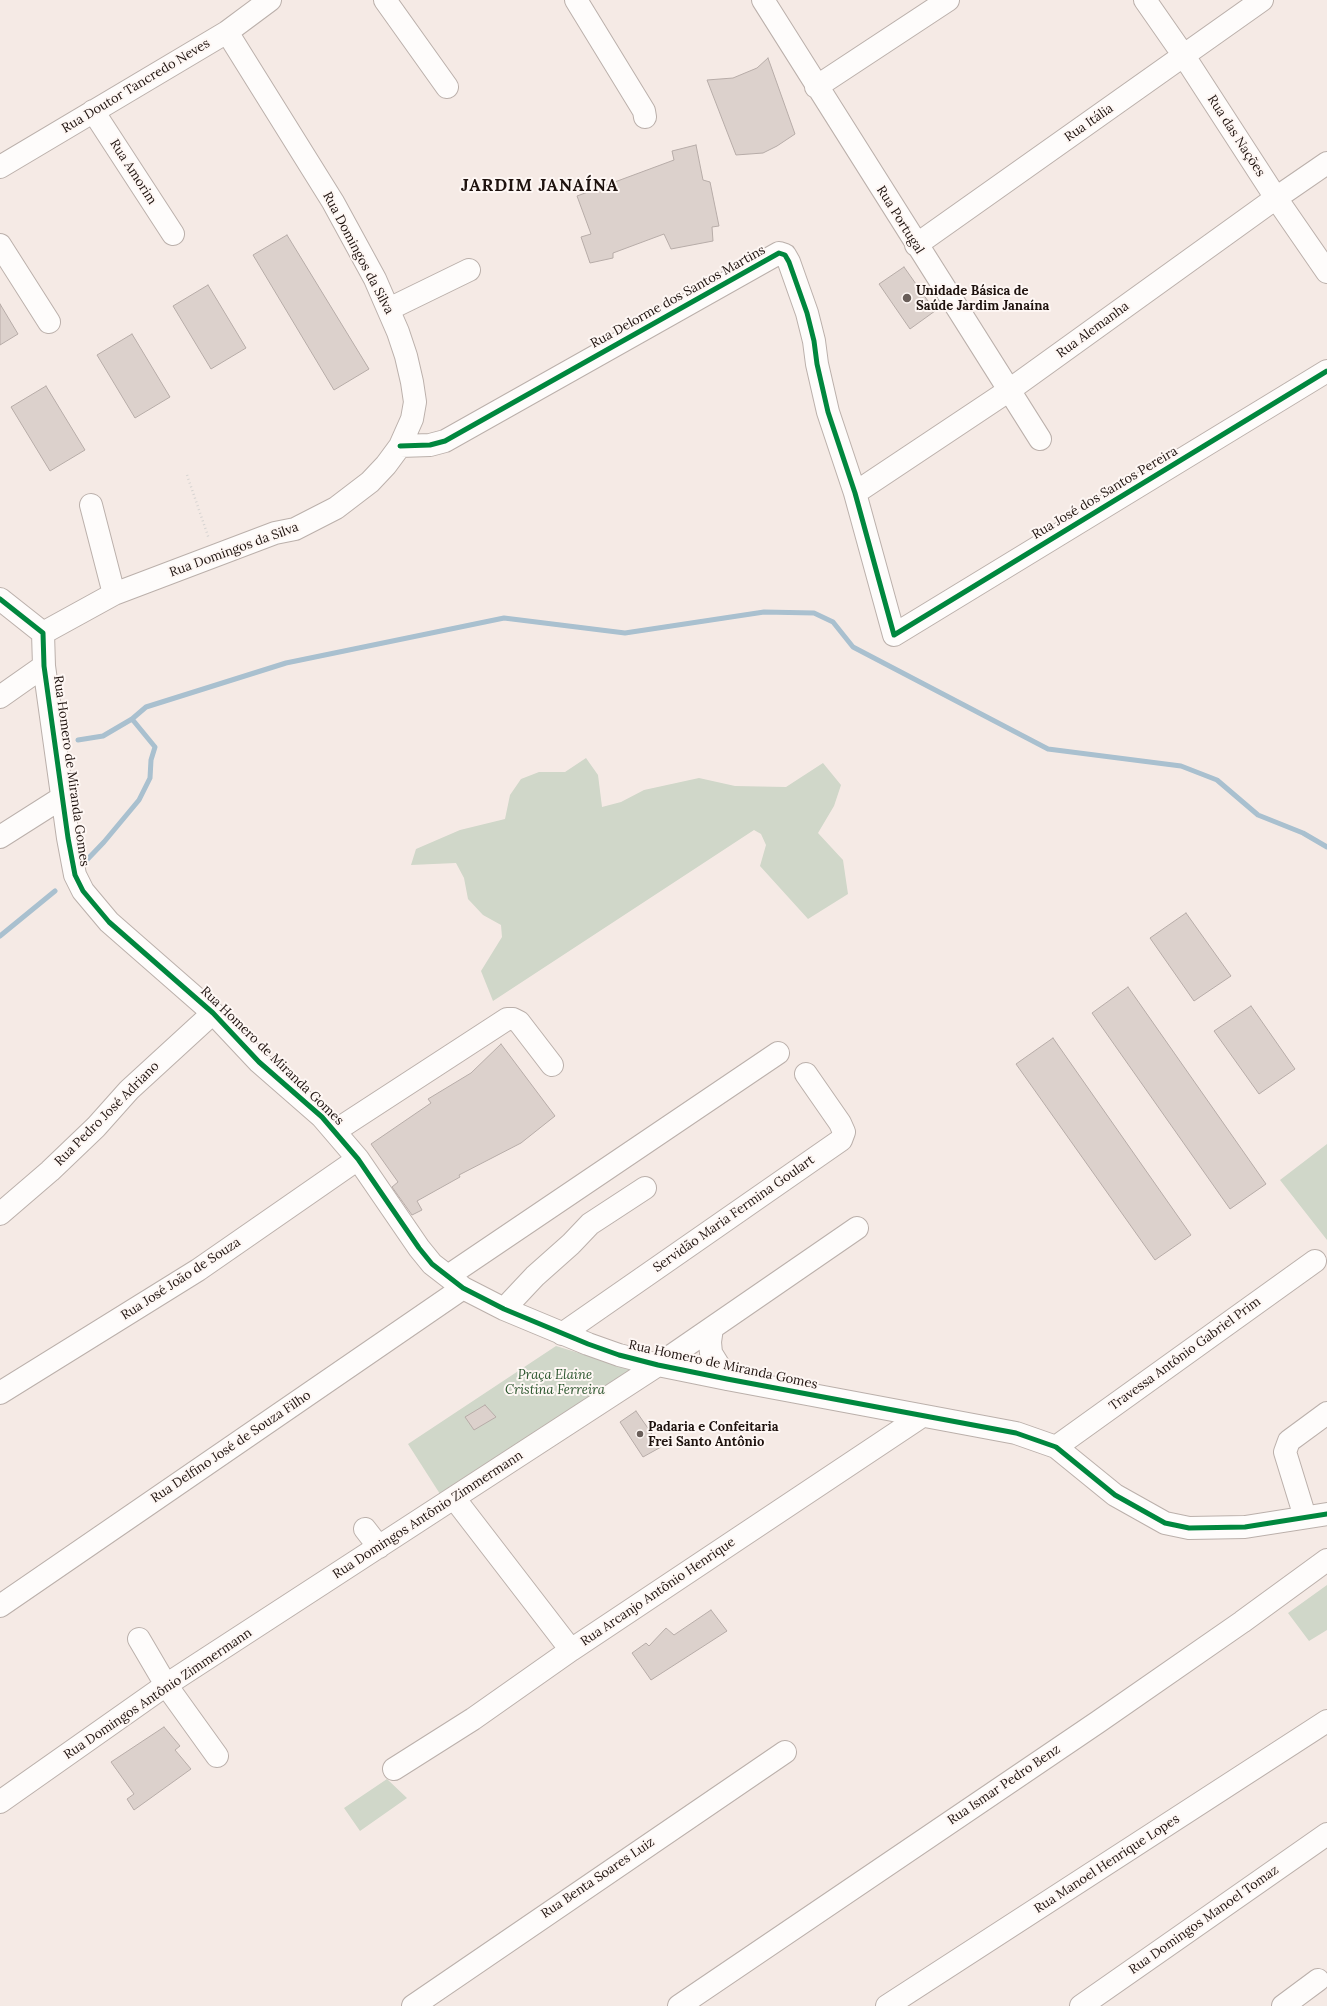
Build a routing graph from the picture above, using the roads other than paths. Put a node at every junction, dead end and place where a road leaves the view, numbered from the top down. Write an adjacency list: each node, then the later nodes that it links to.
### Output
1 (270, 0): 8 (street, Rua Doutor Tancredo Neves)
2 (385, 0): 10 (street)
3 (576, 0): 13 (street)
4 (763, 0): 11 (street, Rua Portugal)
5 (948, 0): 11 (street)
6 (1145, 0): 9 (street, Rua das Nações)
7 (1262, 0): 9 (street, Rua Itália)
8 (227, 32): 12 (street, Rua Doutor Tancredo Neves); 22 (street, Rua Domingos da Silva)
9 (1184, 56): 16 (street, Rua das Nações); 19 (street, Rua Itália)
10 (447, 87)
11 (816, 87): 19 (street, Rua Portugal)
12 (93, 111): 15 (street, Rua Doutor Tancredo Neves); 17 (street, Rua Amorim)
13 (645, 117)
14 (1327, 163): 16 (street, Rua Alemanha)
15 (0, 167)
16 (1276, 198): 21 (street, Rua das Nações); 25 (street, Rua Alemanha)
17 (173, 234)
18 (0, 245): 23 (street)
19 (916, 246): 25 (street, Rua Portugal)
20 (469, 270): 22 (street)
21 (1327, 272)
22 (389, 309): 27 (street, Rua Domingos da Silva)
23 (49, 322)
24 (1327, 371): 33 (street, Rua José dos Santos Pereira)
25 (1008, 391): 26 (street, Rua Portugal); 28 (street, Rua Alemanha)
26 (1040, 439)
27 (400, 446): 28 (street, Rua Delorme dos Santos Martins); 30 (street, Rua Domingos da Silva)
28 (856, 493): 33 (street, Rua Delorme dos Santos Martins)
29 (91, 505): 30 (street)
30 (114, 594): 32 (street, Rua Domingos da Silva)
31 (0, 599): 32 (street)
32 (43, 633): 34 (street, Rua Homero de Miranda Gomes)
33 (894, 635)
34 (44, 666): 35 (street); 36 (street, Rua Homero de Miranda Gomes)
35 (0, 697)
36 (63, 797): 37 (street); 38 (street, Rua Homero de Miranda Gomes)
37 (0, 837)
38 (213, 1013): 42 (street, Rua Homero de Miranda Gomes); 45 (street, Rua Pedro José Adriano)
39 (778, 1053): 48 (street, Rua Delfino José de Souza Filho)
40 (552, 1065): 42 (street)
41 (806, 1074): 51 (street, Servidão Maria Fermina Goulart)
42 (335, 1130): 43 (street, Rua Homero de Miranda Gomes)
43 (358, 1159): 48 (street, Rua Homero de Miranda Gomes); 54 (street, Rua José João de Souza)
44 (644, 1188): 49 (street)
45 (0, 1214)
46 (857, 1228): 50 (street, Rua Domingos Antônio Zimmermann)
47 (1315, 1262): 57 (street, Travessa Antônio Gabriel Prim)
48 (455, 1282): 49 (street, Rua Homero de Miranda Gomes); 64 (street, Rua Delfino José de Souza Filho)
49 (504, 1309): 51 (street, Rua Homero de Miranda Gomes)
50 (712, 1328): 52 (street, Rua Domingos Antônio Zimmermann); 53 (street)
51 (562, 1334): 52 (street, Rua Homero de Miranda Gomes)
52 (658, 1365): 53 (street, Rua Homero de Miranda Gomes); 58 (street, Rua Domingos Antônio Zimmermann)
53 (727, 1379): 56 (street, Rua Homero de Miranda Gomes)
54 (0, 1393)
55 (1327, 1413): 60 (street)
56 (922, 1416): 57 (street, Rua Homero de Miranda Gomes); 66 (street, Rua Arcanjo Antônio Henrique)
57 (1056, 1447): 60 (street, Rua Homero de Miranda Gomes)
58 (454, 1498): 62 (street, Rua Domingos Antônio Zimmermann); 66 (street)
59 (1327, 1514): 60 (street, Rua Homero de Miranda Gomes)
60 (1305, 1517)
61 (365, 1529): 62 (street)
62 (379, 1547): 67 (street, Rua Domingos Antônio Zimmermann)
63 (1327, 1560): 76 (street, Rua Ismar Pedro Benz)
64 (0, 1606)
65 (139, 1639): 67 (street)
66 (571, 1650): 71 (street, Rua Arcanjo Antônio Henrique)
67 (166, 1685): 70 (street); 72 (street, Rua Domingos Antônio Zimmermann)
68 (1327, 1722): 77 (street, Rua Manoel Henrique Lopes)
69 (785, 1752): 75 (street, Rua Benta Soares Luiz)
70 (217, 1756)
71 (394, 1769)
72 (0, 1802)
73 (1327, 1834): 78 (street, Rua Domingos Manoel Tomaz)
74 (1318, 1980): 79 (street)
75 (413, 2006)
76 (679, 2006)
77 (887, 2006)
78 (1081, 2006)
79 (1283, 2006)

